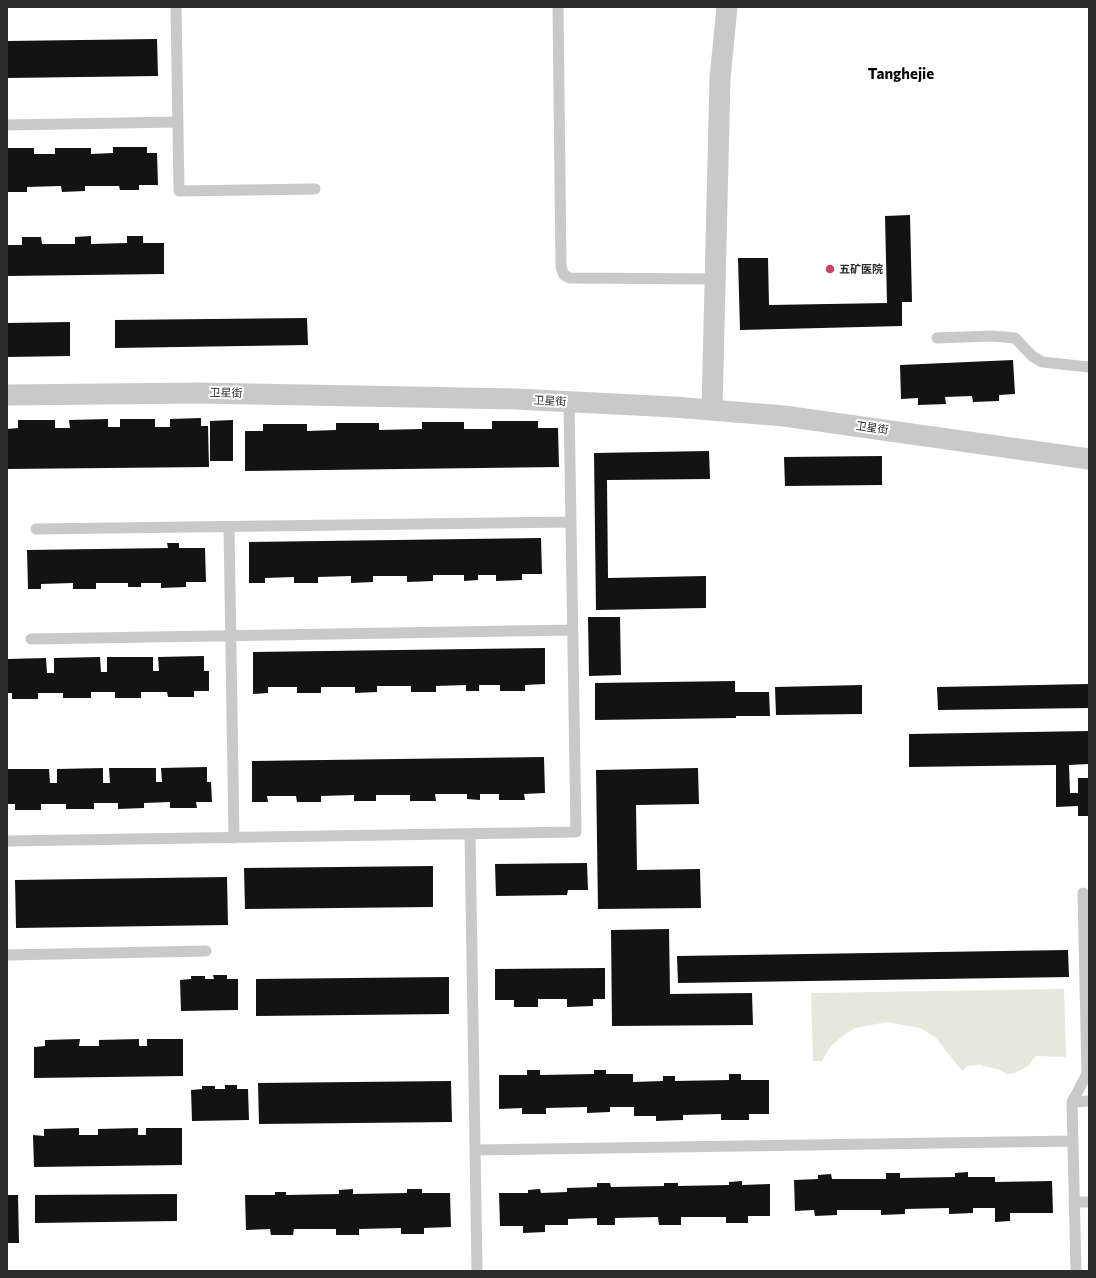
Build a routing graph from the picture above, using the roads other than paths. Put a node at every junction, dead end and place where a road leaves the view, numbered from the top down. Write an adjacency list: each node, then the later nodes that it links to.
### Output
1 (176, 7): 4 (lane)
2 (558, 7): 7 (lane)
3 (727, 7): 7 (street)
4 (177, 122): 5 (lane); 6 (lane)
5 (7, 125)
6 (315, 189)
7 (715, 280): 12 (street)
8 (937, 338): 9 (lane)
9 (1089, 367)
10 (7, 395): 11 (street, 卫星街)
11 (569, 402): 12 (street, 卫星街); 14 (lane)
12 (712, 410): 13 (street, 卫星街)
13 (1089, 459)
14 (571, 522): 15 (lane); 17 (lane)
15 (229, 527): 16 (lane); 18 (lane)
16 (36, 530)
17 (572, 630): 18 (lane); 20 (lane)
18 (231, 636): 19 (lane); 21 (lane)
19 (30, 639)
20 (470, 834): 21 (lane); 29 (lane)
21 (234, 838): 22 (lane)
22 (7, 842)
23 (1083, 893): 27 (lane)
24 (206, 951): 25 (lane)
25 (7, 955)
26 (1089, 1101): 27 (lane)
27 (1072, 1102): 28 (lane)
28 (1073, 1141): 29 (lane); 30 (lane)
29 (475, 1150): 32 (lane)
30 (1074, 1202): 31 (lane); 33 (lane)
31 (1089, 1202)
32 (477, 1271)
33 (1076, 1271)

